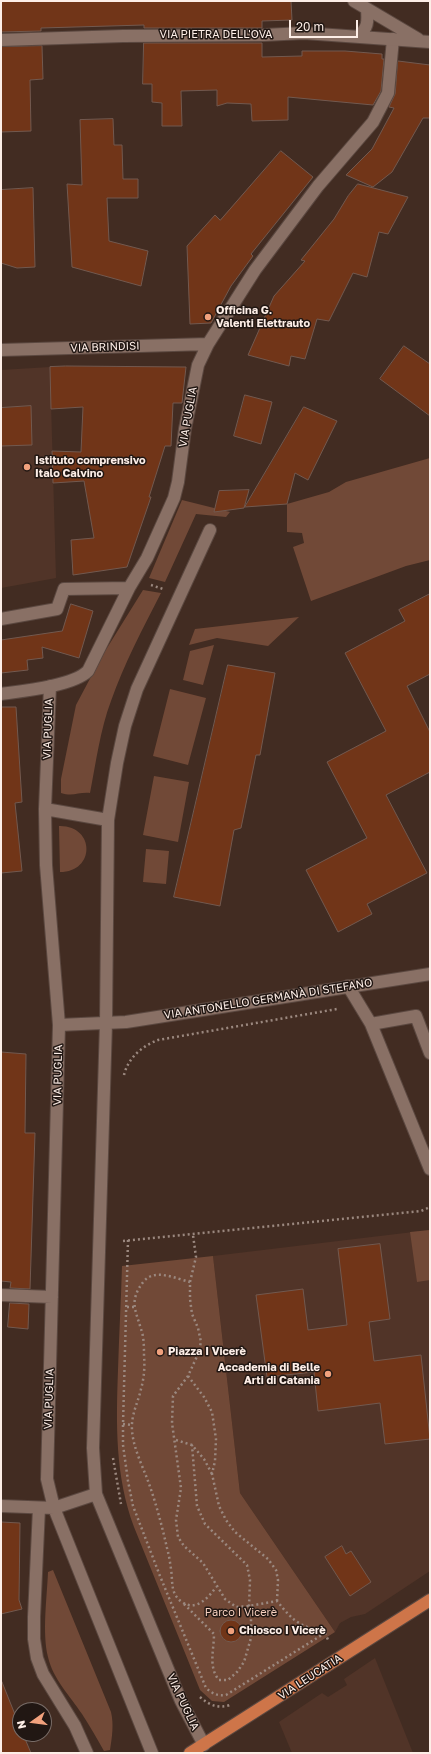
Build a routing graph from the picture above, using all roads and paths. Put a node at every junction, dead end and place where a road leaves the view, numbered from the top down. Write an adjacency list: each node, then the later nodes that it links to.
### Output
1 (354, 1): 2 (street)
2 (367, 9): 3 (street); 6 (street)
3 (358, 37): 4 (street, VIA PIETRA DELL'OVA); 5 (street, VIA PIETRA DELL'OVA)
4 (393, 39): 6 (street, VIA PIETRA DELL'OVA); 7 (street, VIA PUGLIA)
5 (1, 40)
6 (425, 41)
7 (208, 344): 8 (street, VIA BRINDISI); 10 (street, VIA PUGLIA)
8 (1, 350)
9 (210, 530): 11 (street, VIA PUGLIA)
10 (132, 584): 11 (path); 12 (street); 13 (street, VIA PUGLIA)
11 (181, 594): 16 (street, VIA PUGLIA)
12 (1, 620)
13 (50, 686): 14 (street); 15 (street, VIA PUGLIA)
14 (1, 694)
15 (45, 809): 16 (street); 22 (street, VIA PUGLIA)
16 (108, 820): 20 (street, VIA PUGLIA)
17 (430, 974): 18 (street, VIA ANTONELLO GERMANÀ DI STEFANO)
18 (348, 986): 20 (street, VIA ANTONELLO GERMANÀ DI STEFANO); 21 (street)
19 (337, 1009): 24 (path)
20 (106, 1023): 22 (street); 42 (street, VIA PUGLIA)
21 (371, 1024): 23 (street); 25 (street)
22 (59, 1025): 32 (street, VIA PUGLIA)
23 (430, 1053)
24 (122, 1079)
25 (430, 1169)
26 (430, 1207): 27 (path)
27 (193, 1235): 28 (path); 30 (path)
28 (128, 1240): 29 (path); 33 (path)
29 (123, 1241)
30 (190, 1282): 34 (path); 35 (path)
31 (1, 1295): 32 (street)
32 (52, 1298): 45 (street, VIA PUGLIA)
33 (127, 1307): 34 (path); 36 (path)
34 (135, 1307): 37 (path)
35 (188, 1376): 38 (path); 41 (path)
36 (123, 1424): 37 (path); 49 (path)
37 (132, 1424): 48 (path)
38 (176, 1440): 39 (path); 47 (path)
39 (192, 1445): 41 (path); 53 (path)
40 (113, 1456): 46 (path)
41 (212, 1474): 51 (path)
42 (96, 1494): 45 (street); 60 (street, VIA PUGLIA)
43 (1, 1506): 44 (street)
44 (39, 1508): 45 (street); 61 (street)
45 (54, 1508): 62 (street, VIA PUGLIA)
46 (122, 1509)
47 (216, 1587): 52 (path); 53 (path)
48 (174, 1592): 49 (path); 52 (path)
49 (168, 1595): 54 (path)
50 (430, 1600): 60 (main road, VIA LEUCATIA)
51 (277, 1601): 53 (path); 54 (path)
52 (183, 1603): 53 (path)
53 (249, 1606)
54 (325, 1633): 56 (path)
55 (333, 1639): 56 (path)
56 (329, 1642): 57 (path)
57 (322, 1646)
58 (196, 1693): 59 (path)
59 (235, 1701)
60 (204, 1745): 63 (main road, VIA LEUCATIA)
61 (86, 1753)
62 (152, 1753)
63 (190, 1753)

